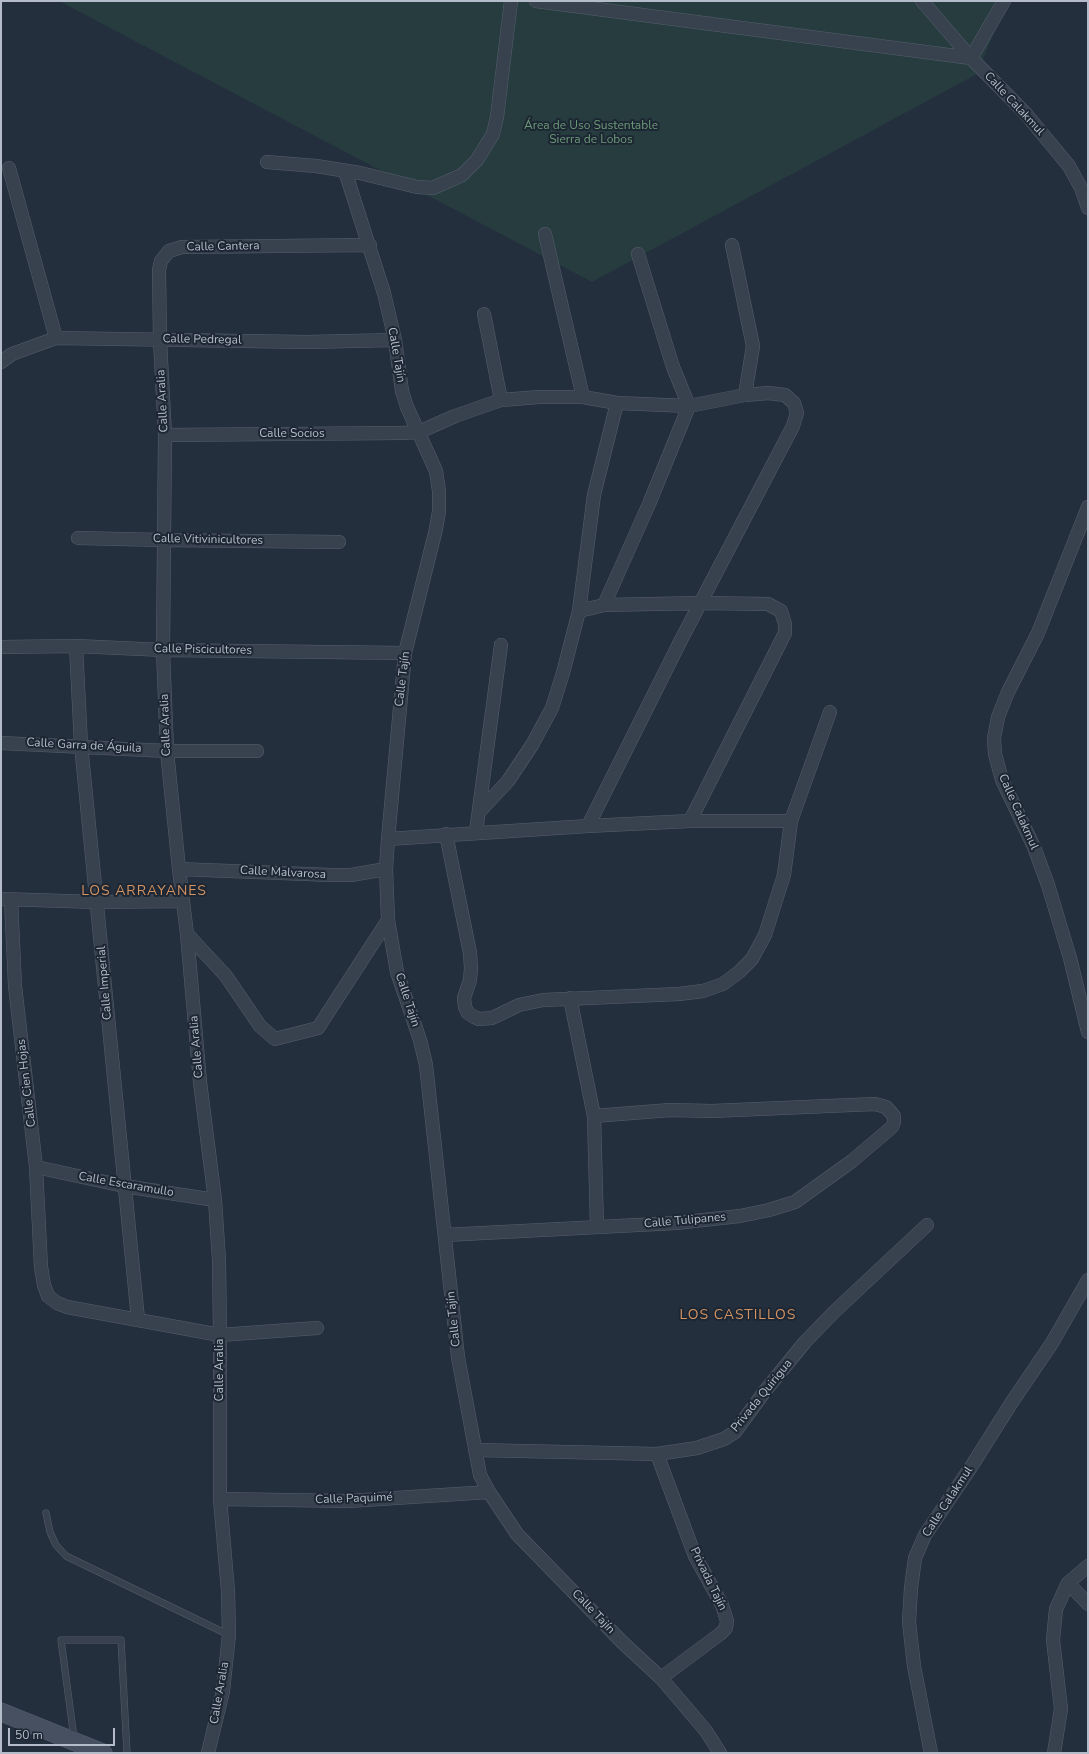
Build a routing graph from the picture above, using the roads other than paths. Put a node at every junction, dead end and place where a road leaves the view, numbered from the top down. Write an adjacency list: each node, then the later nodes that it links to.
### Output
1 (512, 1): 8 (street)
2 (536, 1): 5 (street)
3 (922, 1): 5 (street, Calle Calakmul)
4 (1004, 1): 5 (street)
5 (971, 58): 9 (street, Calle Calakmul)
6 (267, 162): 8 (street)
7 (9, 168): 15 (street)
8 (345, 171): 11 (street, Calle Tajín)
9 (1088, 208)
10 (545, 234): 20 (street)
11 (370, 245): 16 (street, Calle Cantera); 17 (street, Calle Tajín)
12 (732, 245): 19 (street)
13 (638, 254): 23 (street)
14 (484, 314): 21 (street)
15 (56, 338): 16 (street, Calle Pedregal); 18 (street, Calle Pedregal)
16 (160, 340): 17 (street, Calle Pedregal); 25 (street, Calle Aralia)
17 (395, 340): 24 (street, Calle Tajín)
18 (1, 362)
19 (745, 395): 23 (street); 30 (street)
20 (583, 397): 21 (street); 22 (street)
21 (501, 400): 24 (street)
22 (617, 403): 23 (street); 32 (street)
23 (689, 406): 31 (street)
24 (419, 432): 25 (street, Calle Socios); 37 (street, Calle Tajín)
25 (165, 435): 28 (street, Calle Aralia)
26 (1088, 507): 58 (street, Calle Calakmul)
27 (78, 538): 28 (street, Calle Vitivinicultores)
28 (163, 540): 29 (street, Calle Vitivinicultores); 36 (street, Calle Aralia)
29 (339, 542)
30 (700, 603): 31 (street); 44 (street); 46 (street)
31 (604, 605): 32 (street)
32 (579, 611): 43 (street)
33 (501, 645): 43 (street)
34 (76, 646): 35 (street, Calle Piscicultores); 36 (street, Calle Piscicultores); 40 (street, Calle Imperial)
35 (1, 647)
36 (163, 650): 37 (street, Calle Piscicultores); 41 (street, Calle Aralia)
37 (405, 653): 49 (street, Calle Tajín)
38 (830, 712): 45 (street)
39 (1, 743): 40 (street, Calle Garra de Águila)
40 (81, 745): 41 (street, Calle Garra de Águila); 54 (street, Calle Imperial)
41 (167, 751): 42 (street, Calle Garra de Águila); 50 (street, Calle Aralia)
42 (257, 751)
43 (480, 811): 47 (street)
44 (690, 821): 45 (street); 46 (street)
45 (791, 821): 57 (street)
46 (588, 826): 47 (street)
47 (476, 832): 48 (street)
48 (446, 834): 49 (street); 57 (street)
49 (388, 839): 51 (street, Calle Tajín)
50 (179, 868): 51 (street, Calle Malvarosa); 53 (street, Calle Aralia)
51 (386, 869): 55 (street, Calle Tajín)
52 (6, 899): 54 (street); 60 (street, Calle Cien Hojas)
53 (182, 901): 54 (street); 56 (street, Calle Aralia)
54 (97, 902): 61 (street, Calle Imperial)
55 (388, 920): 56 (street); 65 (street, Calle Tajín)
56 (187, 934): 62 (street, Calle Aralia)
57 (570, 998): 59 (street)
58 (1088, 1032)
59 (594, 1116): 64 (street); 64 (street, Calle Tulipanes)
60 (36, 1167): 61 (street, Calle Escaramullo); 67 (street, Calle Cien Hojas)
61 (124, 1186): 62 (street, Calle Escaramullo); 67 (street, Calle Imperial)
62 (215, 1200): 69 (street, Calle Aralia)
63 (927, 1225): 71 (street, Privada Quirigua)
64 (597, 1227): 65 (street, Calle Tulipanes)
65 (445, 1235): 70 (street, Calle Tajín)
66 (1088, 1280): 86 (street, Calle Calakmul)
67 (138, 1319): 69 (street, Calle Cien Hojas)
68 (317, 1328): 69 (street, Calle Cien Hojas)
69 (220, 1335): 73 (street, Calle Aralia)
70 (475, 1450): 71 (street, Privada Quirigua); 72 (street, Calle Tajín)
71 (657, 1454): 79 (street, Privada Tajín)
72 (489, 1492): 73 (street, Calle Paquimé); 79 (street, Calle Tajín)
73 (220, 1499): 78 (street, Calle Aralia)
74 (46, 1513): 78 (lane)
75 (1088, 1566): 76 (street)
76 (1068, 1583): 77 (street); 87 (street)
77 (1088, 1604)
78 (229, 1635): 84 (street, Calle Aralia)
79 (661, 1678): 85 (street, Calle Tajín)
80 (1, 1712): 81 (main road)
81 (74, 1741): 82 (main road); 83 (lane)
82 (103, 1753)
83 (127, 1753)
84 (208, 1753)
85 (720, 1753)
86 (931, 1753)
87 (1054, 1753)

